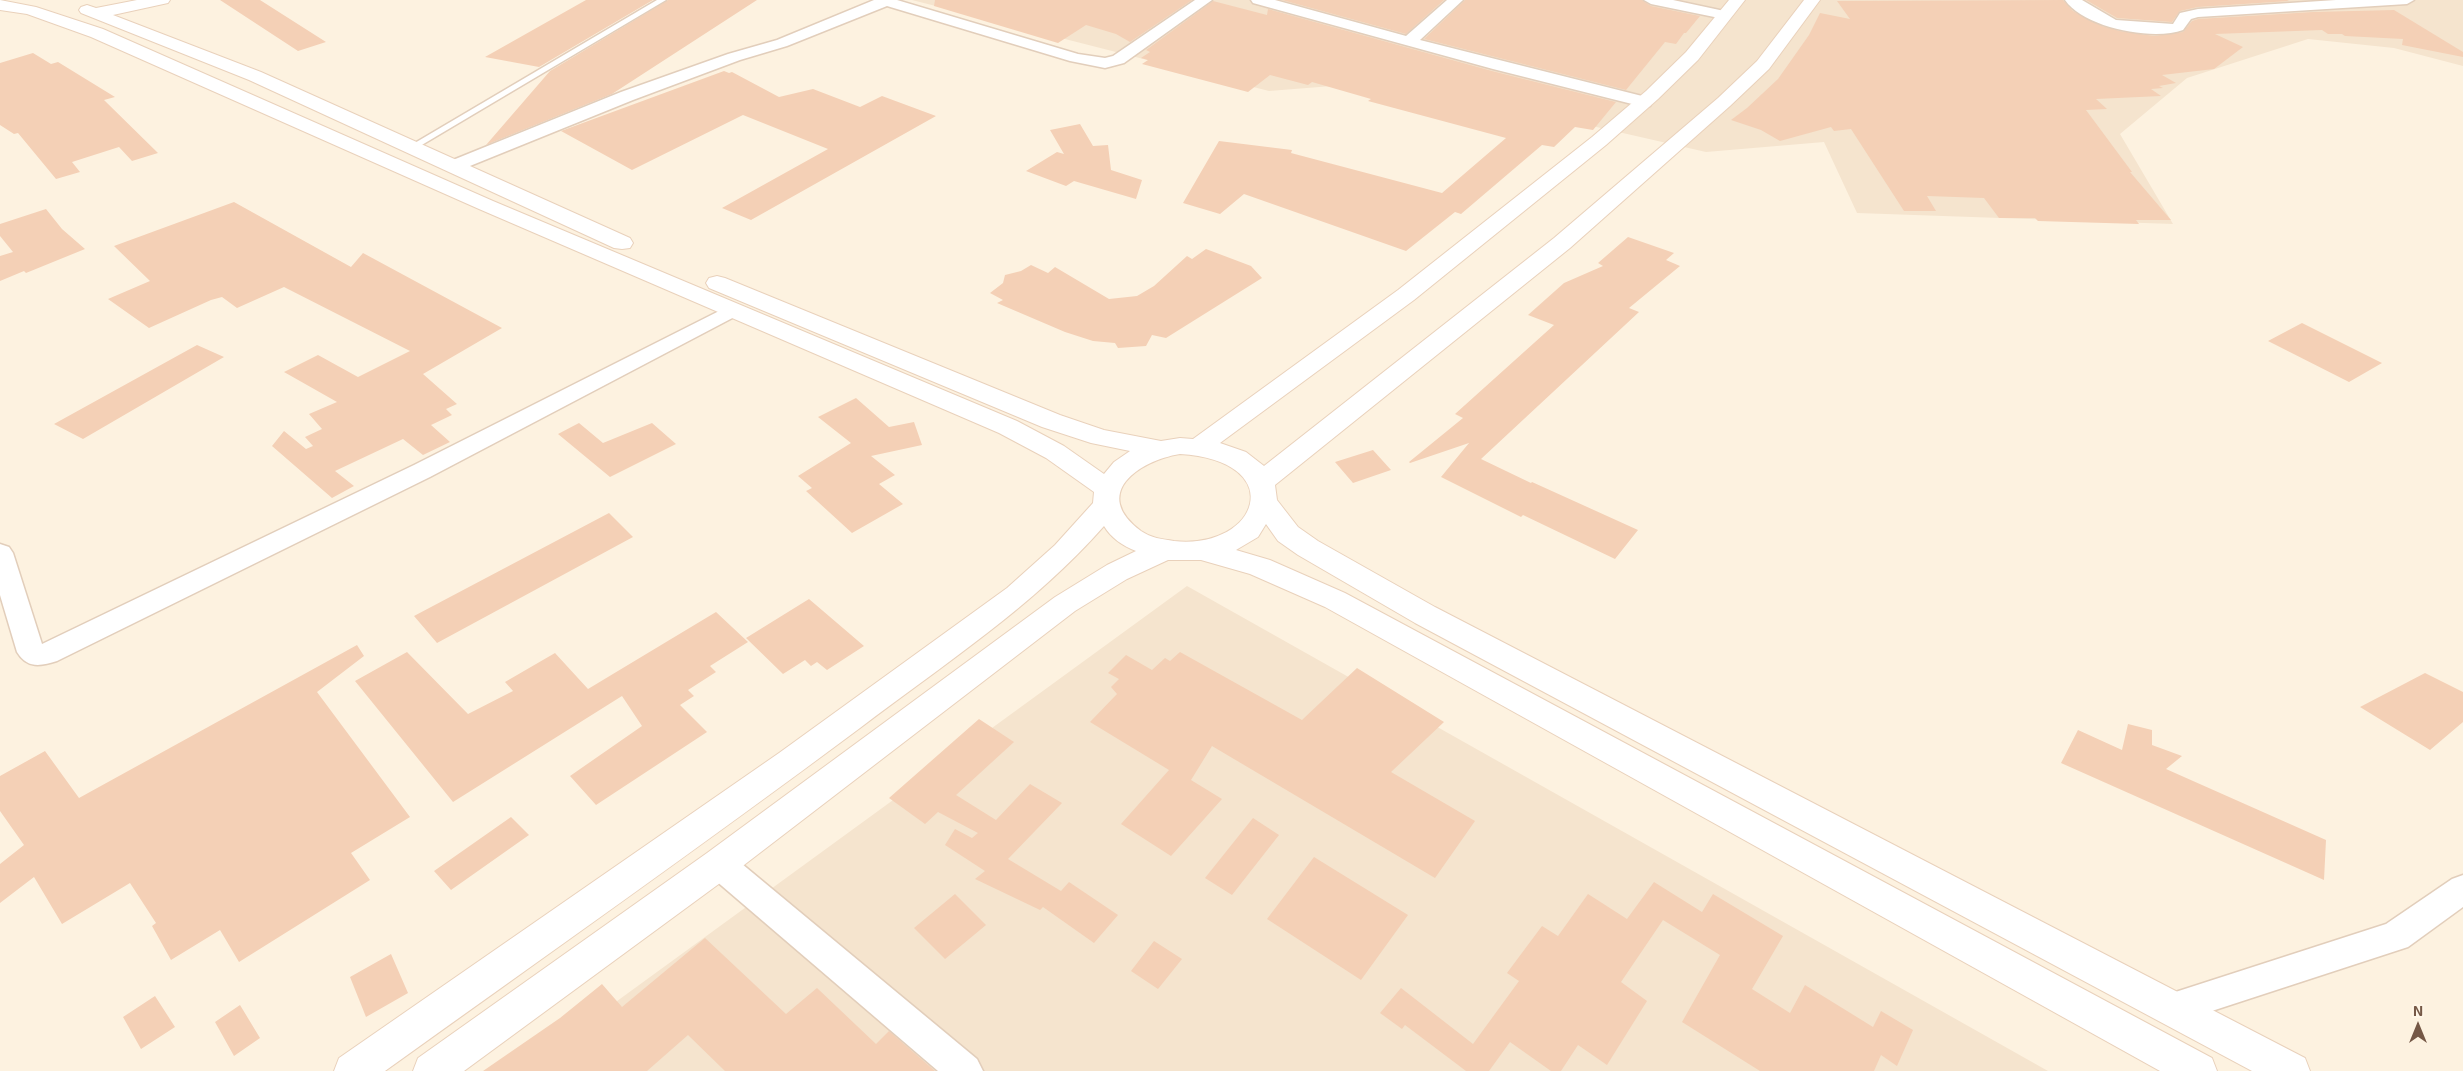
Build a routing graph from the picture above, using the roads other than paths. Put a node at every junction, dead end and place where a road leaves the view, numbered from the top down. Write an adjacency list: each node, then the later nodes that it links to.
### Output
1 (43, 0): 14 (main road)
2 (162, 0): 14 (main road)
3 (662, 0): 17 (lane)
4 (886, 0): 5 (street); 18 (street)
5 (1205, 0)
6 (1258, 0): 15 (street)
7 (1456, 0): 15 (street)
8 (1651, 0): 13 (street)
9 (1812, 0): 22 (main road)
10 (2072, 0): 11 (street)
11 (2407, 0)
12 (0, 5): 19 (main road)
13 (1730, 8): 16 (main road)
14 (96, 14): 17 (main road)
15 (1409, 42): 16 (street)
16 (1644, 102): 20 (main road)
17 (412, 147): 18 (main road)
18 (454, 166): 21 (main road)
19 (733, 310): 23 (main road); 26 (street)
20 (1200, 446): 21 (main road); 22 (main road)
21 (1160, 449): 23 (main road)
22 (1262, 492): 25 (main road); 29 (main road)
23 (1107, 497): 24 (main road); 30 (main road)
24 (1164, 550): 25 (main road); 27 (main road)
25 (1200, 550): 33 (main road)
26 (0, 553)
27 (719, 864): 31 (main road); 32 (street)
28 (2463, 889): 29 (street)
29 (2172, 1008): 34 (main road)
30 (353, 1071)
31 (432, 1071)
32 (966, 1071)
33 (2198, 1071)
34 (2291, 1071)

